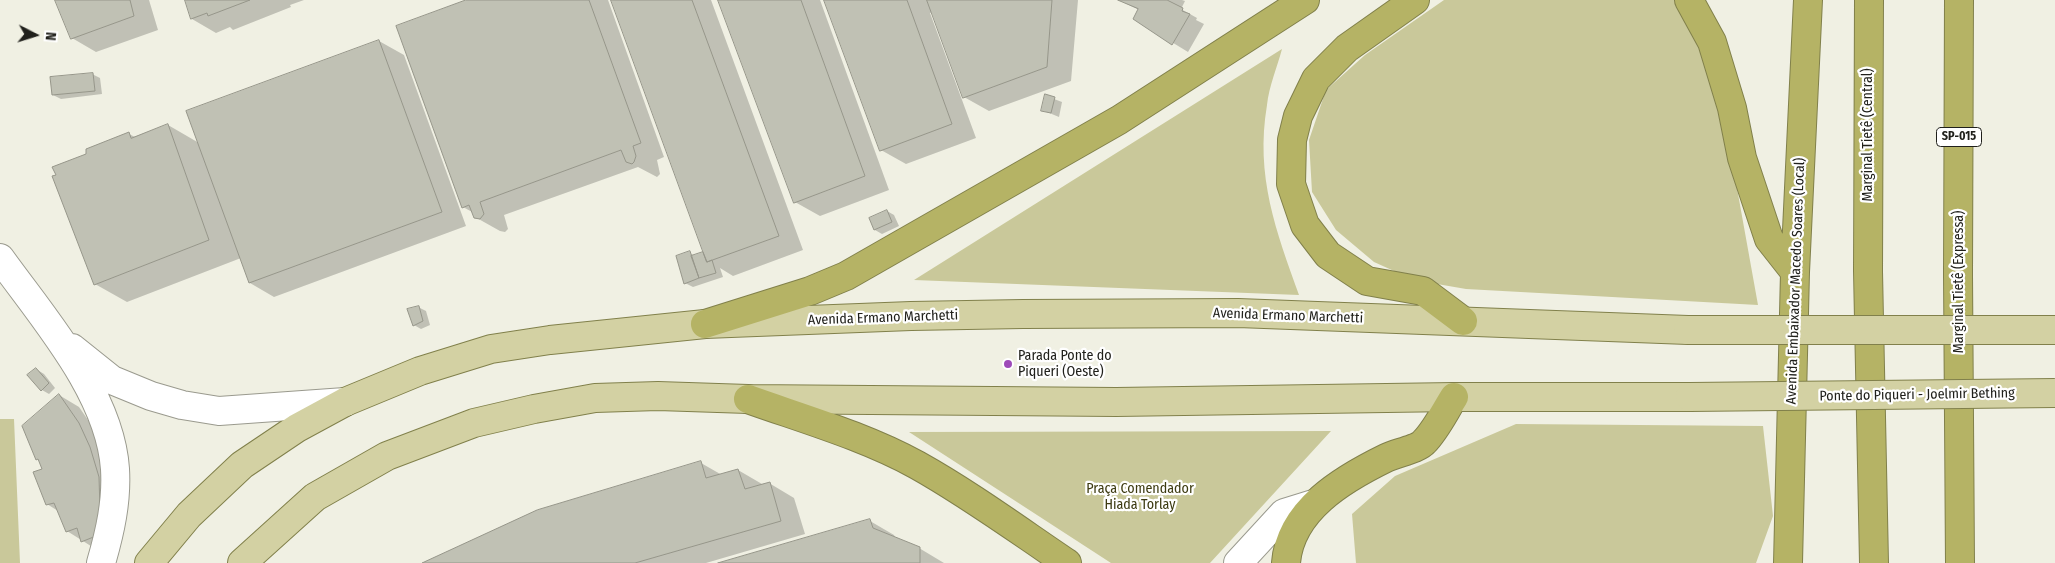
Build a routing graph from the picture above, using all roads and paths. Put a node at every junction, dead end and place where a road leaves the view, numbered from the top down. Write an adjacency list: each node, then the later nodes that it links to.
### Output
1 (1305, 0): 10 (highway)
2 (1415, 0): 9 (highway)
3 (1689, 0): 8 (highway)
4 (1808, 0): 8 (highway, Avenida Embaixador Macedo Soares (Local))
5 (1869, 0): 25 (highway, Marginal Tietê (Central))
6 (1959, 0): 26 (highway, Marginal Tietê (Expressa) / SP-015)
7 (0, 258): 12 (street)
8 (1795, 272): 24 (highway, Avenida Embaixador Macedo Soares (Local))
9 (1463, 321): 10 (main road, Avenida Ermano Marchetti); 11 (main road, Avenida Ermano Marchetti, bridge)
10 (705, 324): 16 (main road, Avenida Ermano Marchetti)
11 (2055, 330)
12 (63, 341): 16 (street); 18 (street)
13 (2055, 394): 14 (main road, Ponte do Piqueri - Joelmir Bething, bridge)
14 (1454, 397): 15 (main road); 17 (highway)
15 (748, 399): 20 (main road); 21 (highway)
16 (345, 402): 19 (main road, Avenida Ermano Marchetti)
17 (1313, 504): 22 (street); 23 (highway)
18 (101, 563)
19 (149, 563)
20 (242, 563)
21 (1067, 563)
22 (1238, 563)
23 (1286, 563)
24 (1788, 563)
25 (1874, 563)
26 (1960, 563)

